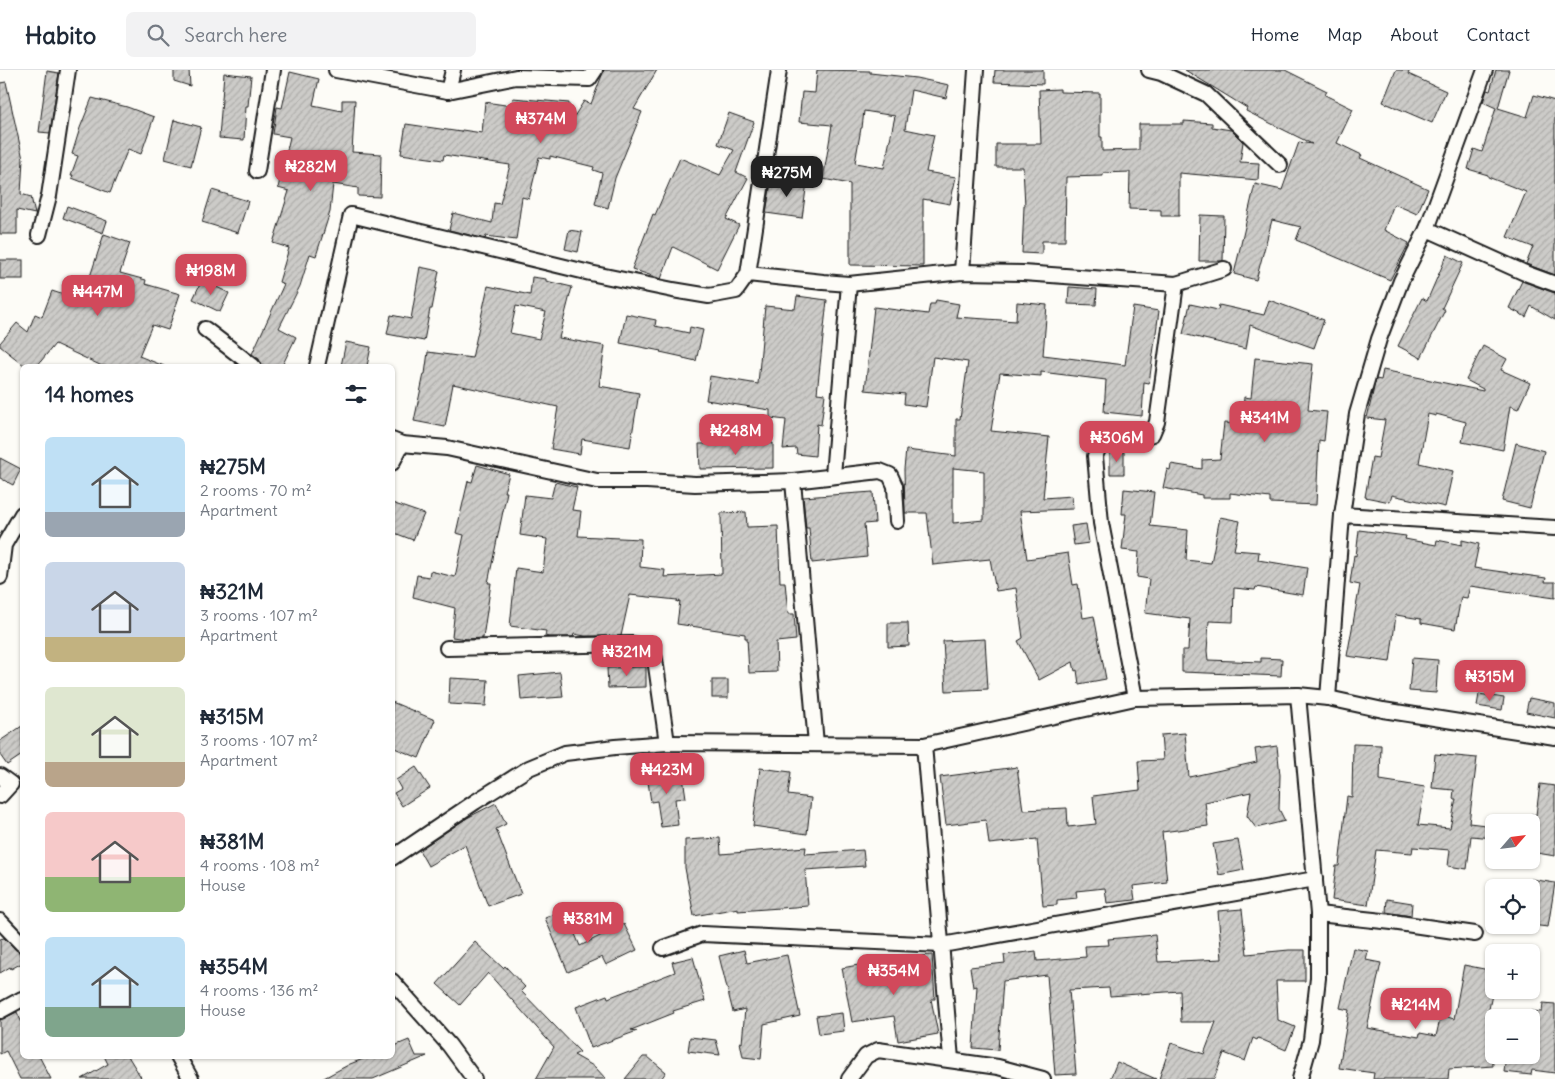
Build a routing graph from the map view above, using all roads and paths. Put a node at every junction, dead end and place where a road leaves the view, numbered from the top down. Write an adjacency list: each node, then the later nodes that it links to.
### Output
1 (68, 70): 14 (street)
2 (273, 70): 12 (street)
3 (336, 70): 10 (street)
4 (453, 70): 10 (street)
5 (595, 70): 10 (street)
6 (779, 70): 17 (street)
7 (976, 70): 16 (street)
8 (1149, 70): 11 (street)
9 (1485, 70): 13 (street)
10 (448, 91)
11 (1280, 165)
12 (257, 171)
13 (1427, 230): 20 (street); 27 (street)
14 (39, 235)
15 (1224, 269): 19 (street)
16 (962, 272): 18 (street); 19 (street)
17 (748, 274): 18 (street); 23 (street)
18 (849, 284): 25 (street)
19 (1176, 284): 34 (street)
20 (1555, 284)
21 (205, 329): 22 (street)
22 (250, 364)
23 (317, 364)
24 (397, 442): 26 (street)
25 (833, 475): 26 (street); 29 (street)
26 (793, 480): 38 (street)
27 (1342, 515): 30 (street); 35 (street)
28 (20, 517): 31 (street)
29 (897, 521)
30 (1555, 528)
31 (0, 577)
32 (447, 648): 37 (street)
33 (1298, 695): 34 (street); 35 (street); 43 (street)
34 (1135, 698): 39 (street)
35 (1328, 698): 36 (street)
36 (1555, 737)
37 (667, 743): 38 (street); 42 (street)
38 (816, 744): 39 (street)
39 (924, 745): 48 (street)
40 (0, 776): 41 (street)
41 (0, 796)
42 (395, 856)
43 (1315, 878): 44 (street); 48 (street)
44 (1318, 914): 46 (street); 59 (street)
45 (0, 921): 47 (street)
46 (1474, 934)
47 (20, 942)
48 (942, 945): 49 (street); 54 (street)
49 (663, 948)
50 (395, 984): 56 (street)
51 (20, 999): 52 (street)
52 (0, 1011)
53 (180, 1059): 55 (street)
54 (952, 1059): 57 (street); 58 (street)
55 (190, 1079)
56 (474, 1079)
57 (850, 1079)
58 (1043, 1079)
59 (1300, 1079)

